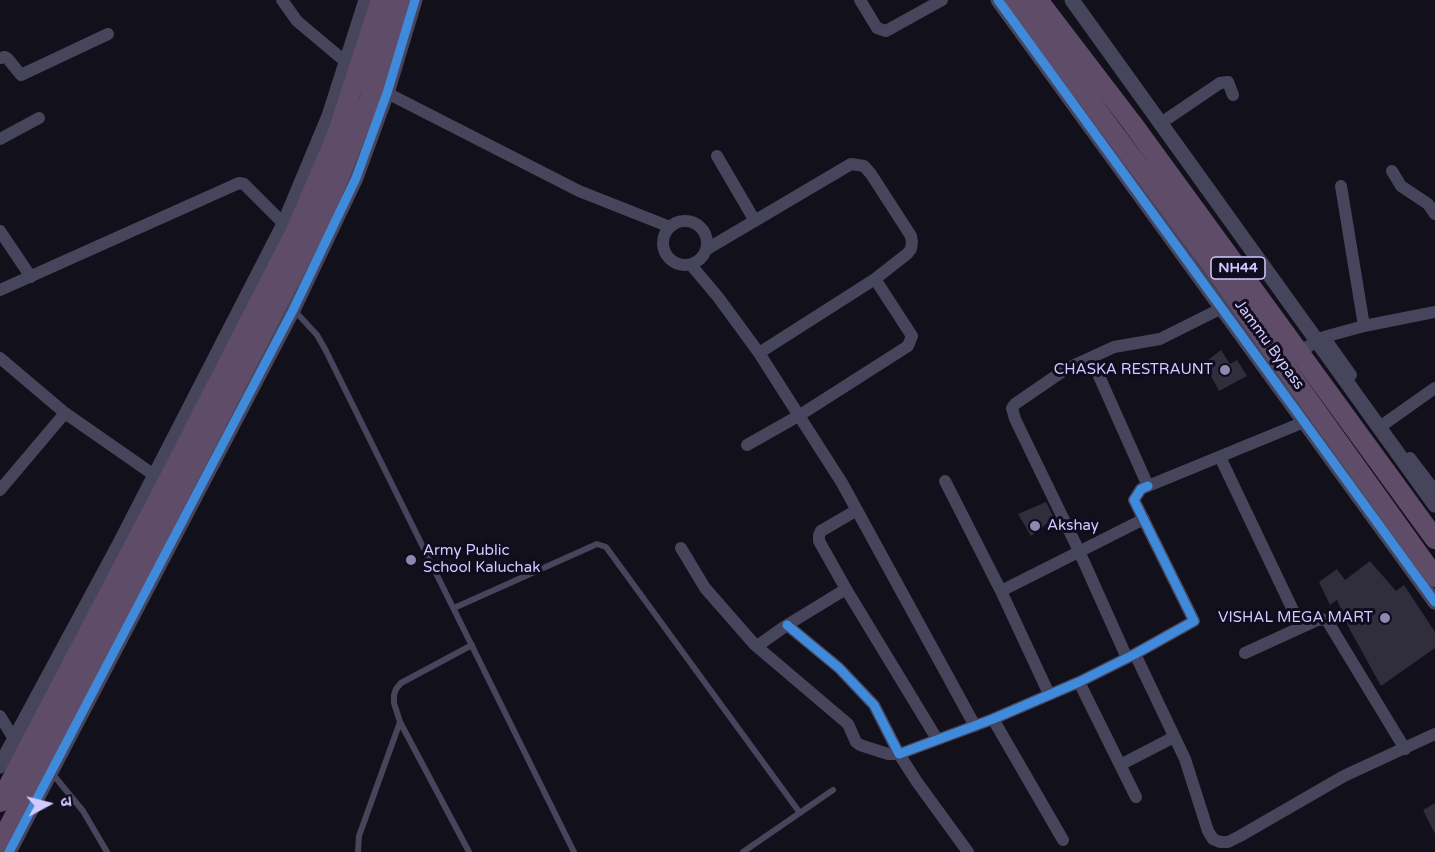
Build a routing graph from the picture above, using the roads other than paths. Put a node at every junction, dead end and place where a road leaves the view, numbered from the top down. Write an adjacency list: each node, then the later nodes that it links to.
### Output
1 (282, 0): 14 (street)
2 (366, 0): 14 (street)
3 (381, 0): 87 (highway)
4 (399, 0): 84 (highway)
5 (415, 0): 15 (street)
6 (860, 0): 7 (street)
7 (942, 0)
8 (998, 0): 33 (street)
9 (1015, 0): 59 (highway, Jammu Bypass / NH44)
10 (1038, 0): 37 (highway, Jammu Bypass / NH44)
11 (1072, 0): 18 (street)
12 (108, 34): 13 (street)
13 (0, 58)
14 (347, 63): 25 (street)
15 (387, 93): 26 (street); 34 (street)
16 (1233, 95): 18 (street)
17 (39, 118): 19 (street)
18 (1161, 123): 37 (street)
19 (0, 139)
20 (717, 156): 24 (street)
21 (1392, 171): 23 (street)
22 (1341, 186): 36 (street)
23 (1435, 214)
24 (755, 221): 28 (street); 31 (street)
25 (284, 224): 30 (street); 48 (street)
26 (670, 227): 28 (street); 29 (street)
27 (0, 231): 30 (street)
28 (707, 249): 29 (street)
29 (691, 265): 38 (street)
30 (31, 277): 32 (street)
31 (875, 279): 38 (street); 43 (street)
32 (0, 290)
33 (1222, 308): 40 (street); 44 (street)
34 (293, 310): 63 (lane); 84 (street)
35 (1435, 312): 36 (street)
36 (1364, 326): 37 (street)
37 (1313, 344): 45 (street); 53 (street); 56 (highway, Jammu Bypass / NH44)
38 (759, 353): 43 (street)
39 (0, 358): 42 (street)
40 (1090, 358): 50 (street); 58 (street)
41 (1435, 388): 45 (street)
42 (65, 413): 48 (street); 51 (street)
43 (800, 415): 46 (street); 54 (street)
44 (1304, 422): 47 (street); 62 (street)
45 (1384, 424): 52 (street)
46 (747, 445)
47 (1220, 457): 50 (street); 65 (street)
48 (154, 475): 78 (street)
49 (945, 481): 61 (street)
50 (1148, 486): 55 (street)
51 (0, 490)
52 (1435, 491)
53 (1435, 505)
54 (857, 510): 60 (street); 75 (street)
55 (1144, 519): 58 (street); 69 (street)
56 (1435, 539)
57 (681, 548): 67 (street)
58 (1079, 551): 61 (street); 69 (street)
59 (1435, 576)
60 (846, 589): 64 (street); 79 (street)
61 (1001, 591): 71 (street)
62 (1435, 602)
63 (454, 608): 66 (lane); 88 (lane)
64 (787, 625): 67 (street); 81 (street)
65 (1301, 627): 68 (street); 80 (street)
66 (472, 645): 74 (lane); 95 (lane)
67 (755, 645): 81 (street)
68 (1245, 653)
69 (1131, 656): 70 (street); 77 (street)
70 (1079, 682): 71 (street); 82 (street)
71 (1049, 694): 73 (street)
72 (0, 717): 78 (street)
73 (993, 719): 75 (street); 89 (street)
74 (400, 722): 93 (lane); 94 (lane)
75 (975, 726): 79 (street)
76 (1435, 734): 80 (street)
77 (1174, 737): 80 (street); 82 (street)
78 (14, 739): 83 (street)
79 (937, 739): 81 (street)
80 (1405, 749)
81 (899, 754): 97 (street)
82 (1120, 765): 86 (street)
83 (0, 766)
84 (46, 767): 90 (highway); 91 (street); 92 (lane)
85 (833, 790): 88 (lane)
86 (1136, 797)
87 (0, 802)
88 (800, 813): 96 (lane)
89 (1063, 840)
90 (0, 844)
91 (9, 852)
92 (107, 852)
93 (358, 852)
94 (469, 852)
95 (574, 852)
96 (743, 852)
97 (968, 852)

